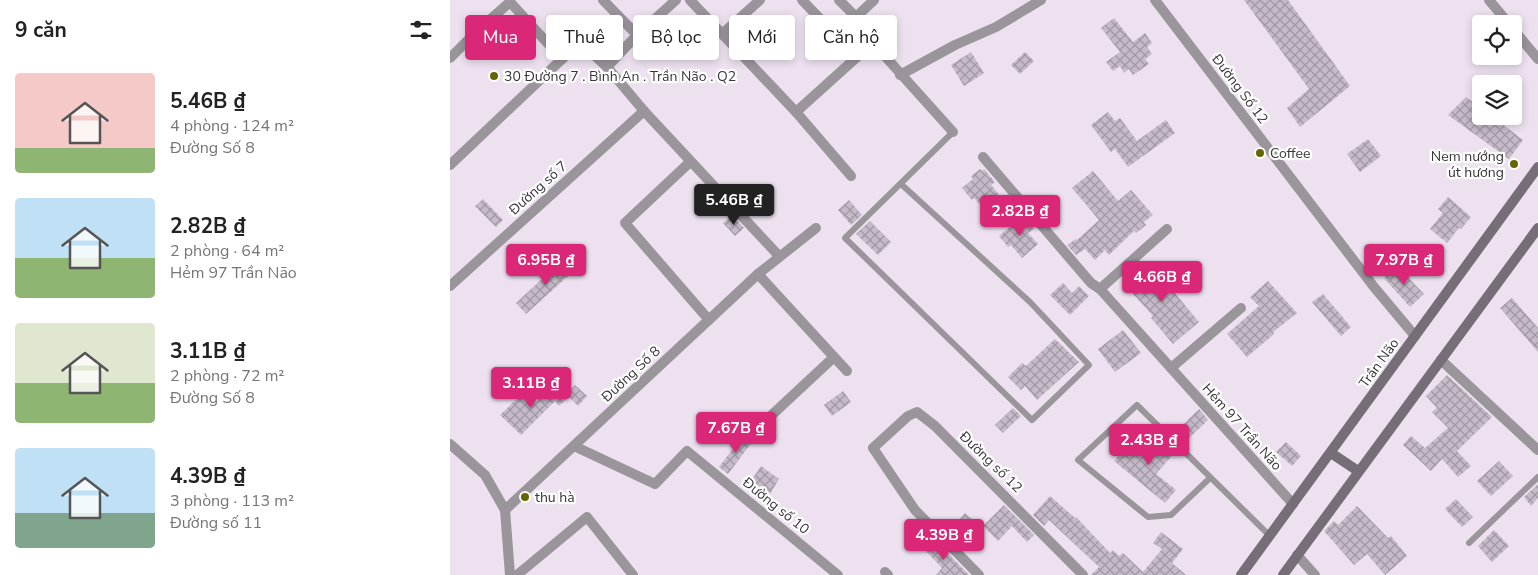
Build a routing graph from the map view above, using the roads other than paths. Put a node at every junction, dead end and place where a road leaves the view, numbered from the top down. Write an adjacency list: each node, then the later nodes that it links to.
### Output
1 (603, 0): 16 (street)
2 (676, 0): 11 (street)
3 (690, 0): 17 (street)
4 (760, 0): 17 (street)
5 (802, 0): 12 (street)
6 (839, 0): 13 (street)
7 (874, 0): 14 (street)
8 (1041, 0): 28 (street)
9 (1154, 0): 47 (street, Đường Số 12)
10 (1489, 0): 15 (street)
11 (659, 15)
12 (816, 15)
13 (854, 15)
14 (858, 15)
15 (1502, 15)
16 (633, 31)
17 (722, 34): 30 (street)
18 (633, 39): 27 (street)
19 (1522, 40): 22 (street)
20 (546, 41): 21 (street)
21 (450, 58)
22 (1538, 59)
23 (560, 60): 34 (street)
24 (599, 60): 27 (street)
25 (855, 60): 30 (street)
26 (887, 60): 28 (street)
27 (607, 67): 29 (street)
28 (900, 75): 31 (street)
29 (644, 111): 33 (street); 43 (street, Đường số 7)
30 (796, 112): 36 (street)
31 (953, 132): 37 (lane)
32 (983, 157): 44 (street, Hẻm 97 Trần Não)
33 (690, 162): 41 (street); 46 (street)
34 (450, 165)
35 (1538, 167): 47 (main road, Trần Não)
36 (851, 176)
37 (900, 184): 37 (lane)
38 (816, 228): 41 (street, Đường Số 8)
39 (1538, 228): 49 (main road)
40 (1167, 229): 44 (street)
41 (778, 256): 42 (street, Đường Số 8)
42 (758, 274): 46 (street, Đường Số 8); 48 (street)
43 (450, 286)
44 (1100, 289): 50 (street, Hẻm 97 Trần Não)
45 (1241, 308): 50 (street)
46 (709, 320): 54 (street, Đường Số 8)
47 (1415, 336): 57 (main road, Trần Não)
48 (834, 357): 51 (street); 52 (street)
49 (1441, 360): 53 (street); 58 (main road)
50 (1171, 368): 61 (street, Hẻm 97 Trần Não)
51 (848, 371)
52 (761, 425)
53 (1534, 440): 56 (street)
54 (574, 446): 62 (street, Đường Số 8); 69 (street, Đường số 10)
55 (451, 447): 62 (street)
56 (1538, 450)
57 (1331, 453): 58 (main road); 61 (main road, Trần Não)
58 (1358, 471): 65 (main road)
59 (1538, 477): 64 (lane)
60 (1210, 478): 60 (lane); 63 (lane)
61 (1293, 504): 63 (main road, Trần Não)
62 (505, 510): 66 (street)
63 (1270, 536): 72 (main road, Trần Não)
64 (1469, 543)
65 (1297, 555): 73 (main road); 74 (street)
66 (510, 575)
67 (517, 575): 68 (street)
68 (632, 575)
69 (838, 575)
70 (979, 575): 71 (street, Đường số 12)
71 (1083, 575)
72 (1241, 575)
73 (1283, 575)
74 (1315, 575)

